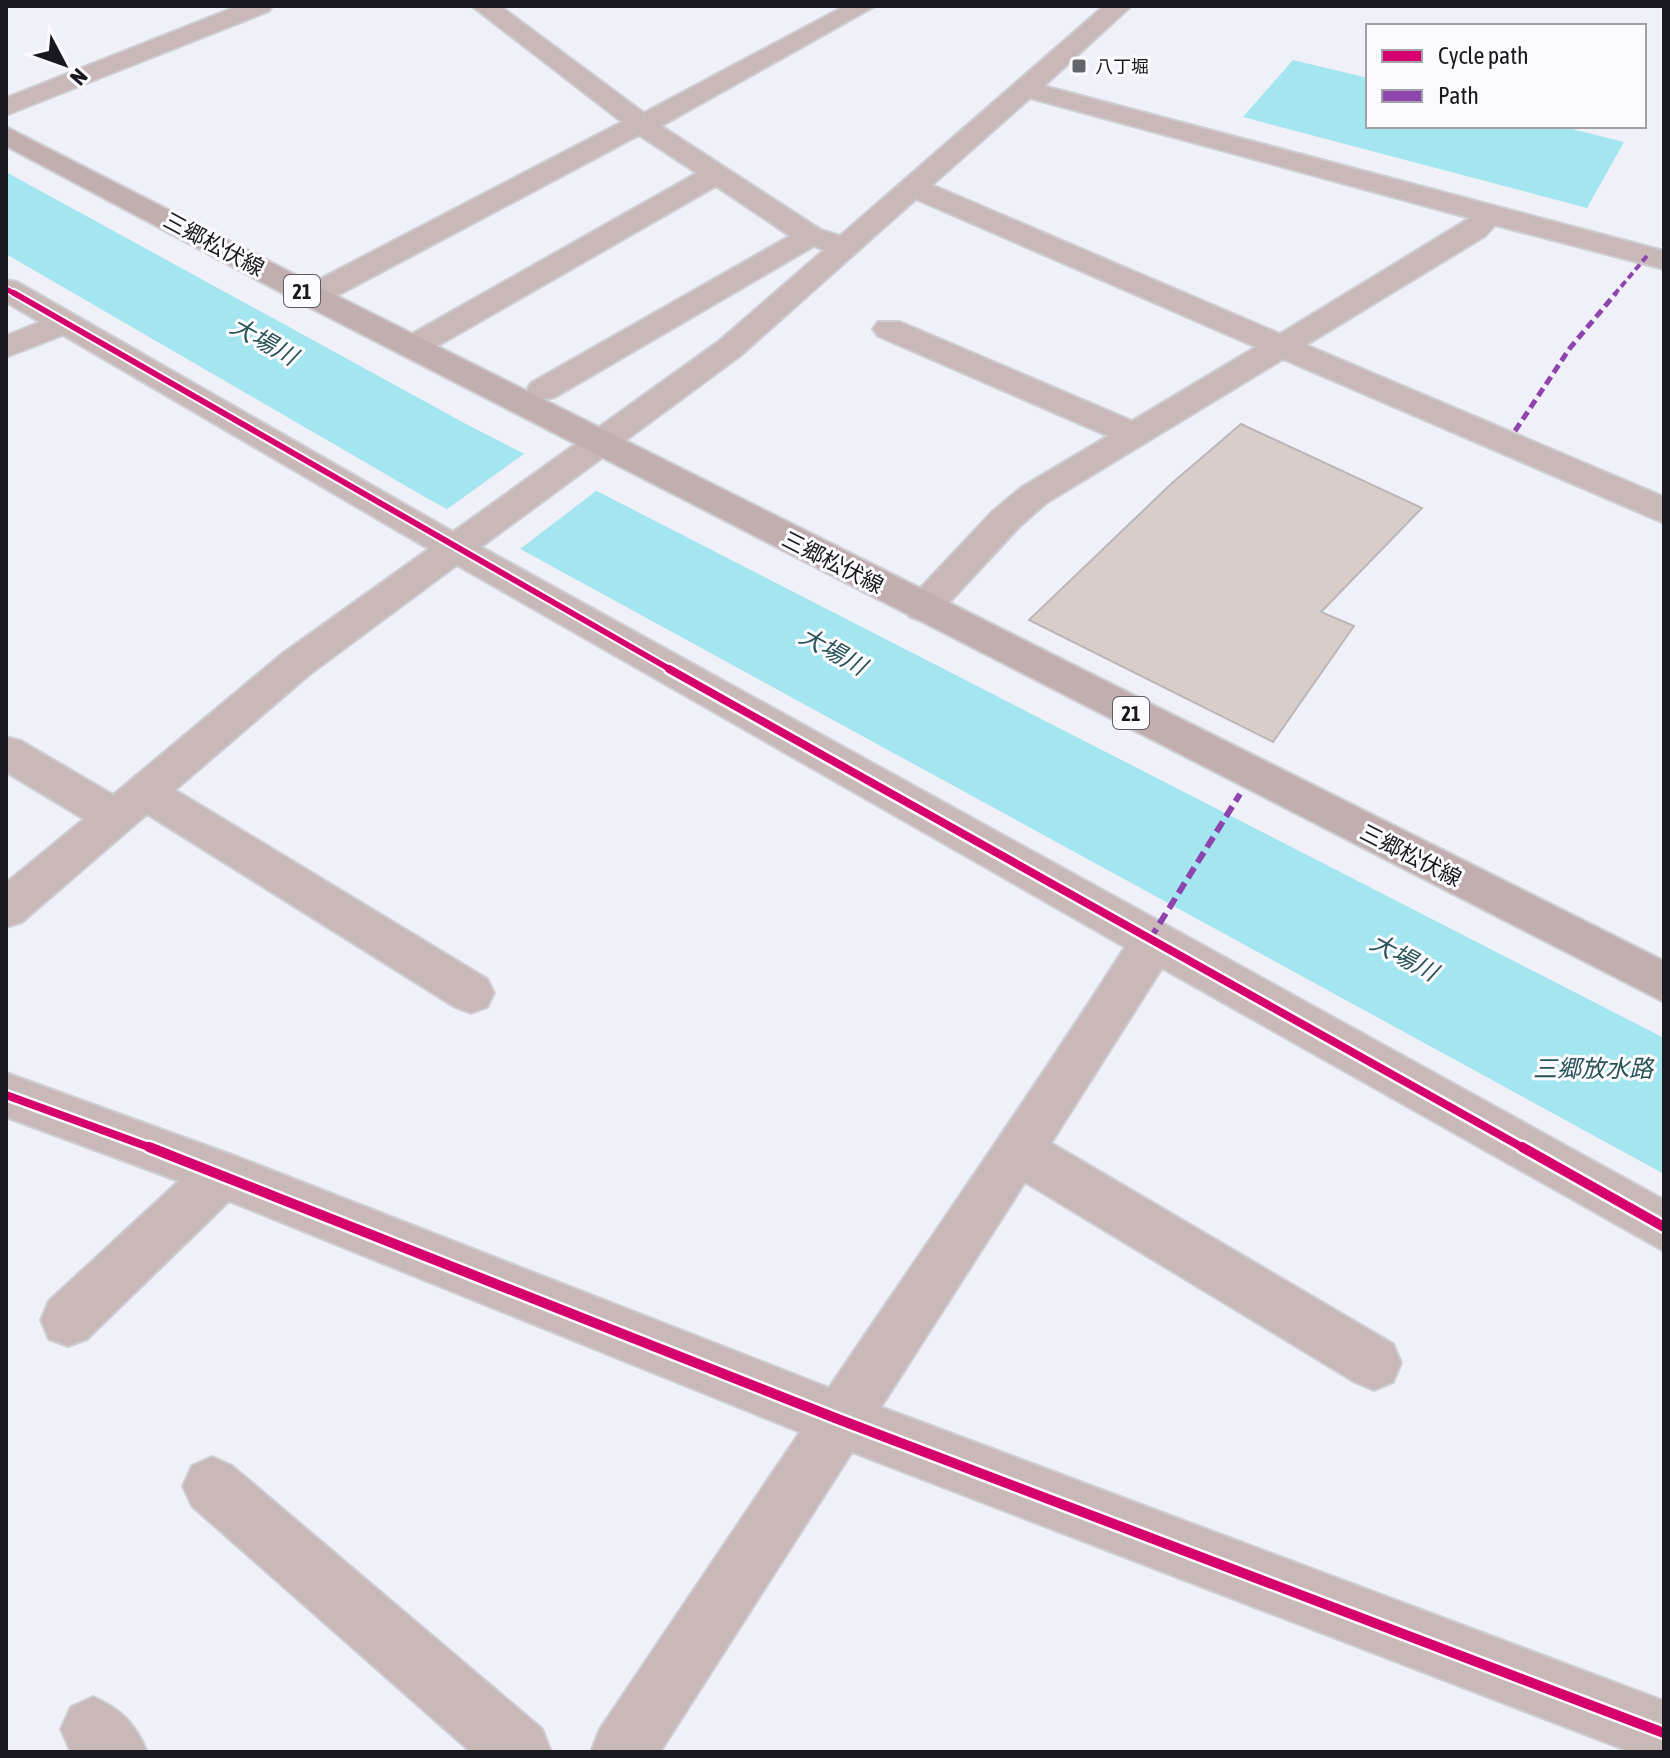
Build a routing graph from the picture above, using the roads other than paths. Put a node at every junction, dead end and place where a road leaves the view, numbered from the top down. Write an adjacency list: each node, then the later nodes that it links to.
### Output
1 (260, 6): 6 (street)
2 (484, 6): 7 (street)
3 (863, 6): 7 (street)
4 (1119, 6): 5 (street)
5 (1026, 89): 10 (street); 11 (street)
6 (6, 107)
7 (642, 124): 9 (street); 16 (street)
8 (6, 135): 16 (main road, 三郷松伏線 / 21)
9 (718, 173): 12 (street); 19 (street)
10 (914, 188): 13 (street); 21 (street)
11 (1489, 214): 14 (street); 21 (street)
12 (811, 236): 13 (street); 22 (street)
13 (847, 247): 24 (street)
14 (1664, 260)
15 (6, 289): 17 (street)
16 (312, 296): 19 (main road, 三郷松伏線 / 21)
17 (62, 324): 20 (street); 26 (street)
18 (889, 329): 23 (street)
19 (414, 346): 24 (main road, 三郷松伏線 / 21)
20 (6, 347)
21 (1282, 347): 23 (street); 25 (street)
22 (543, 390)
23 (1135, 435): 27 (street)
24 (588, 451): 26 (street); 27 (main road, 三郷松伏線 / 21)
25 (1664, 511)
26 (462, 542): 29 (street); 31 (street)
27 (923, 608): 32 (main road, 三郷松伏線 / 21)
28 (6, 752): 29 (street)
29 (129, 804): 30 (street); 33 (street)
30 (6, 909)
31 (1154, 941): 35 (street); 37 (street)
32 (1664, 983)
33 (471, 993)
34 (6, 1095): 36 (street)
35 (1017, 1150): 39 (street); 40 (street)
36 (222, 1174): 38 (street); 40 (street)
37 (1664, 1227)
38 (68, 1320)
39 (1374, 1363)
40 (843, 1421): 42 (street); 44 (street)
41 (212, 1486): 43 (street)
42 (1664, 1733)
43 (519, 1752)
44 (623, 1752)

